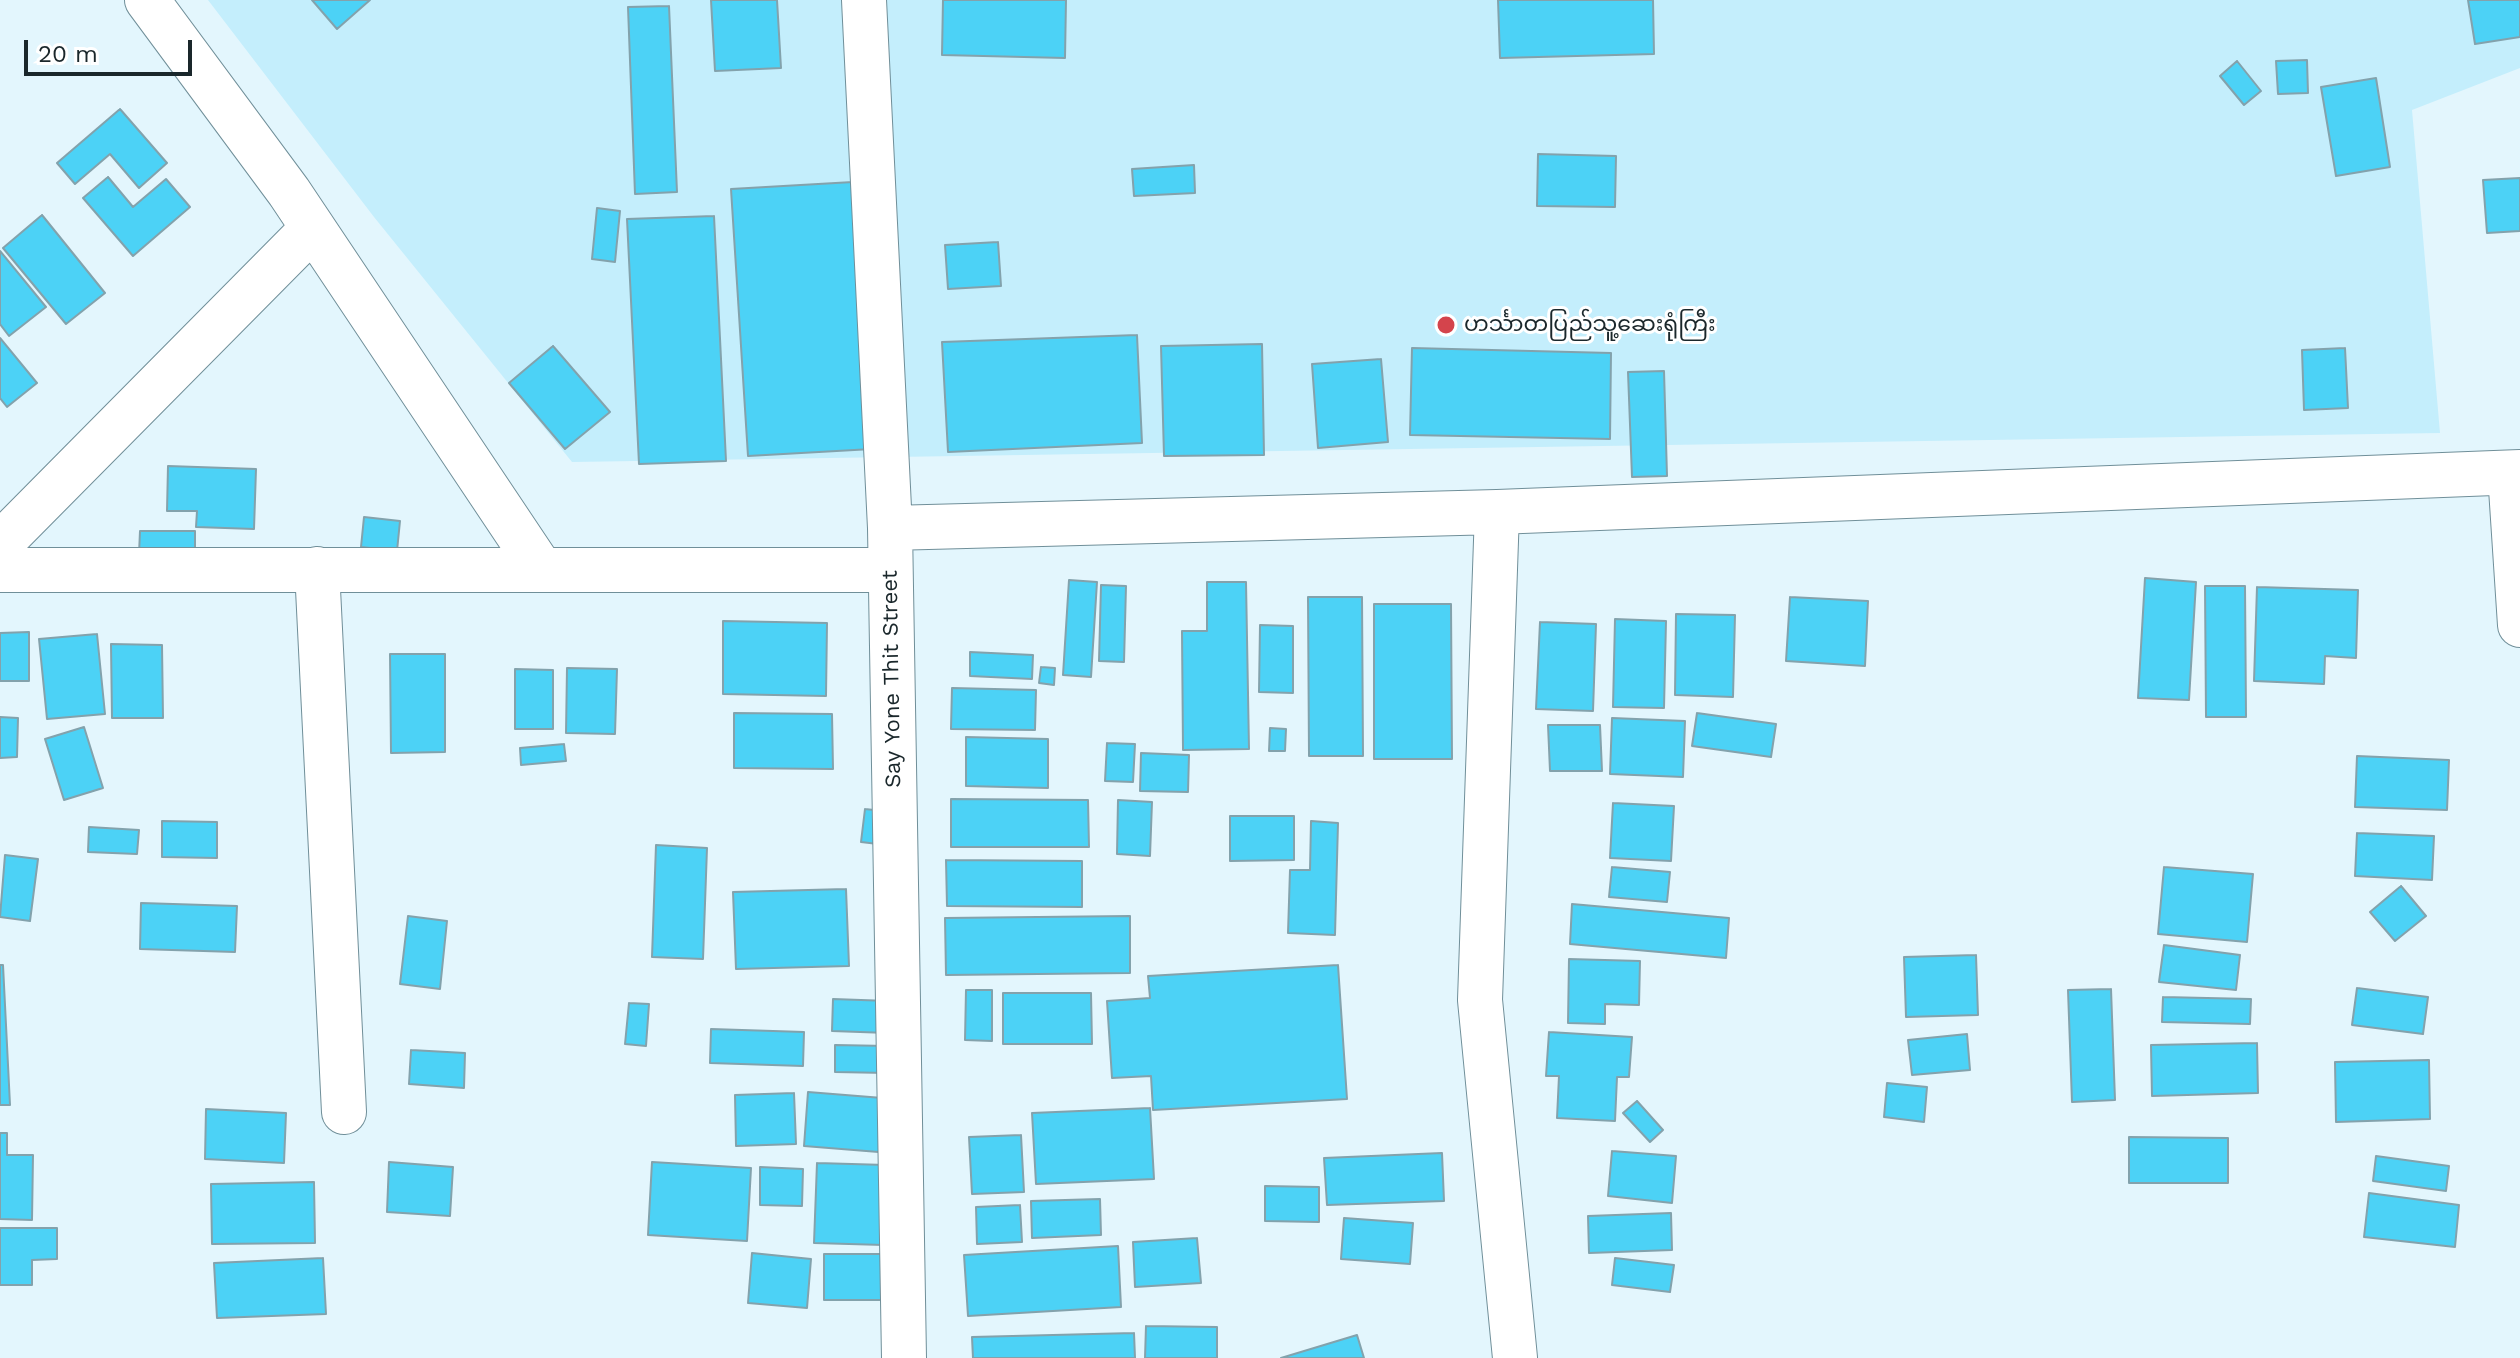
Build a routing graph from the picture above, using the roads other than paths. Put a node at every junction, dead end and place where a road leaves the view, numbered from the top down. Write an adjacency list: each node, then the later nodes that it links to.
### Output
1 (147, 0): 3 (street)
2 (864, 0): 7 (street, Say Yone Thit Street)
3 (313, 228): 6 (street); 9 (street)
4 (2515, 473): 5 (street); 11 (street)
5 (1497, 512): 7 (street); 14 (street)
6 (0, 544)
7 (890, 549): 9 (street); 13 (street, Say Yone Thit Street)
8 (317, 569): 9 (street); 10 (street); 12 (street)
9 (541, 569)
10 (0, 570)
11 (2520, 625)
12 (344, 1112)
13 (904, 1358)
14 (1515, 1358)

